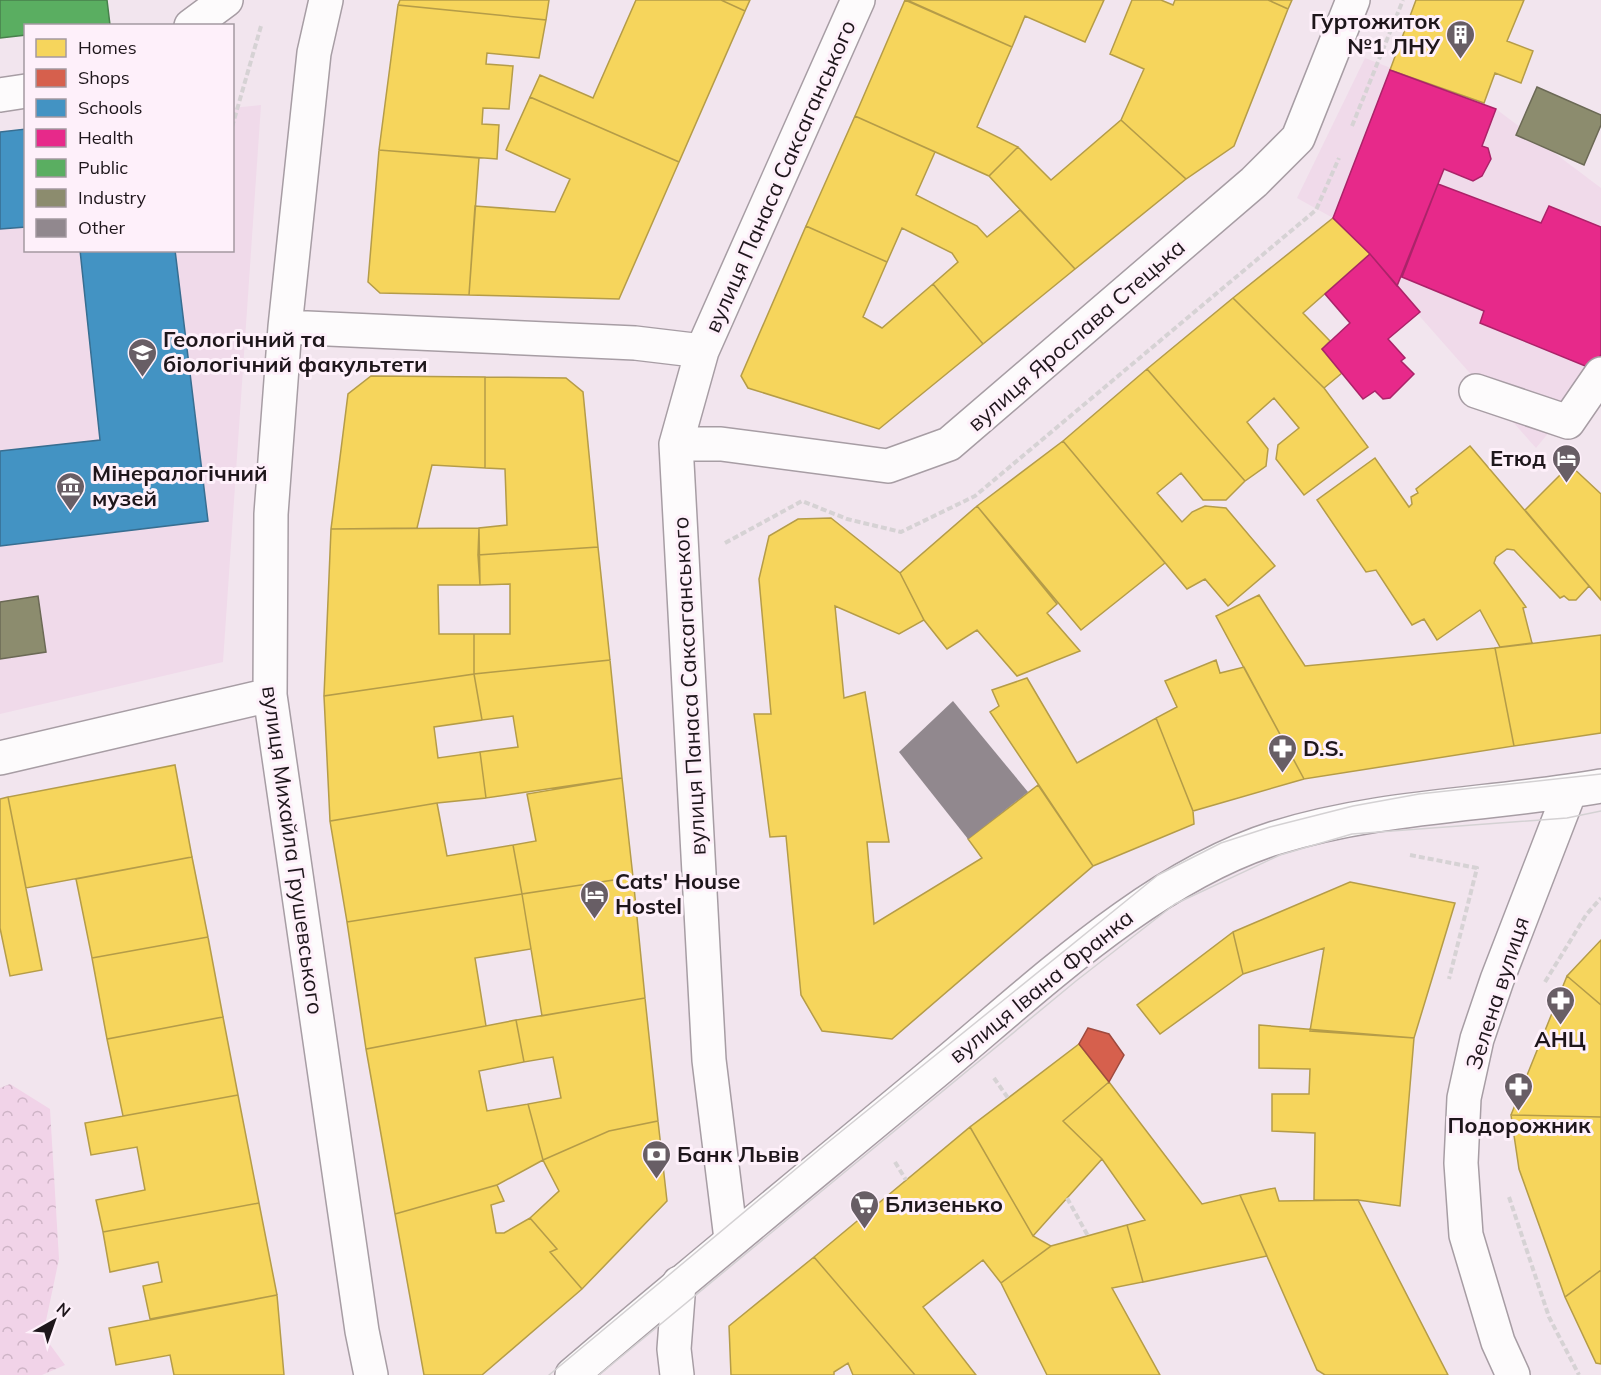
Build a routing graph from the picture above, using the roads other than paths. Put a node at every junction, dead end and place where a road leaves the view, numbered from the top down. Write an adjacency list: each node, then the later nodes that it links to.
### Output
1 (226, 0): 5 (street)
2 (326, 0): 8 (street, вулиця Михайла Грушевського)
3 (858, 0): 9 (street, вулиця Панаса Саксаганського)
4 (1353, 0): 12 (street, вулиця Ярослава Стецька)
5 (194, 24)
6 (24, 91): 7 (street)
7 (0, 94)
8 (285, 327): 9 (street, вулиця Панаса Саксаганського); 13 (street, вулиця Михайла Грушевського)
9 (702, 351): 12 (street, вулиця Панаса Саксаганського)
10 (1601, 374): 11 (street)
11 (1476, 391)
12 (676, 444): 16 (street, вулиця Панаса Саксаганського)
13 (270, 695): 14 (street); 18 (street, вулиця Михайла Грушевського)
14 (0, 758)
15 (1586, 789): 16 (street, вулиця Івана Франка); 21 (street, Зелена вулиця)
16 (731, 1239): 17 (street, вулиця Івана Франка)
17 (680, 1283): 19 (street, вулиця Івана Франка); 20 (street)
18 (371, 1375)
19 (572, 1375)
20 (676, 1375)
21 (1513, 1375)

